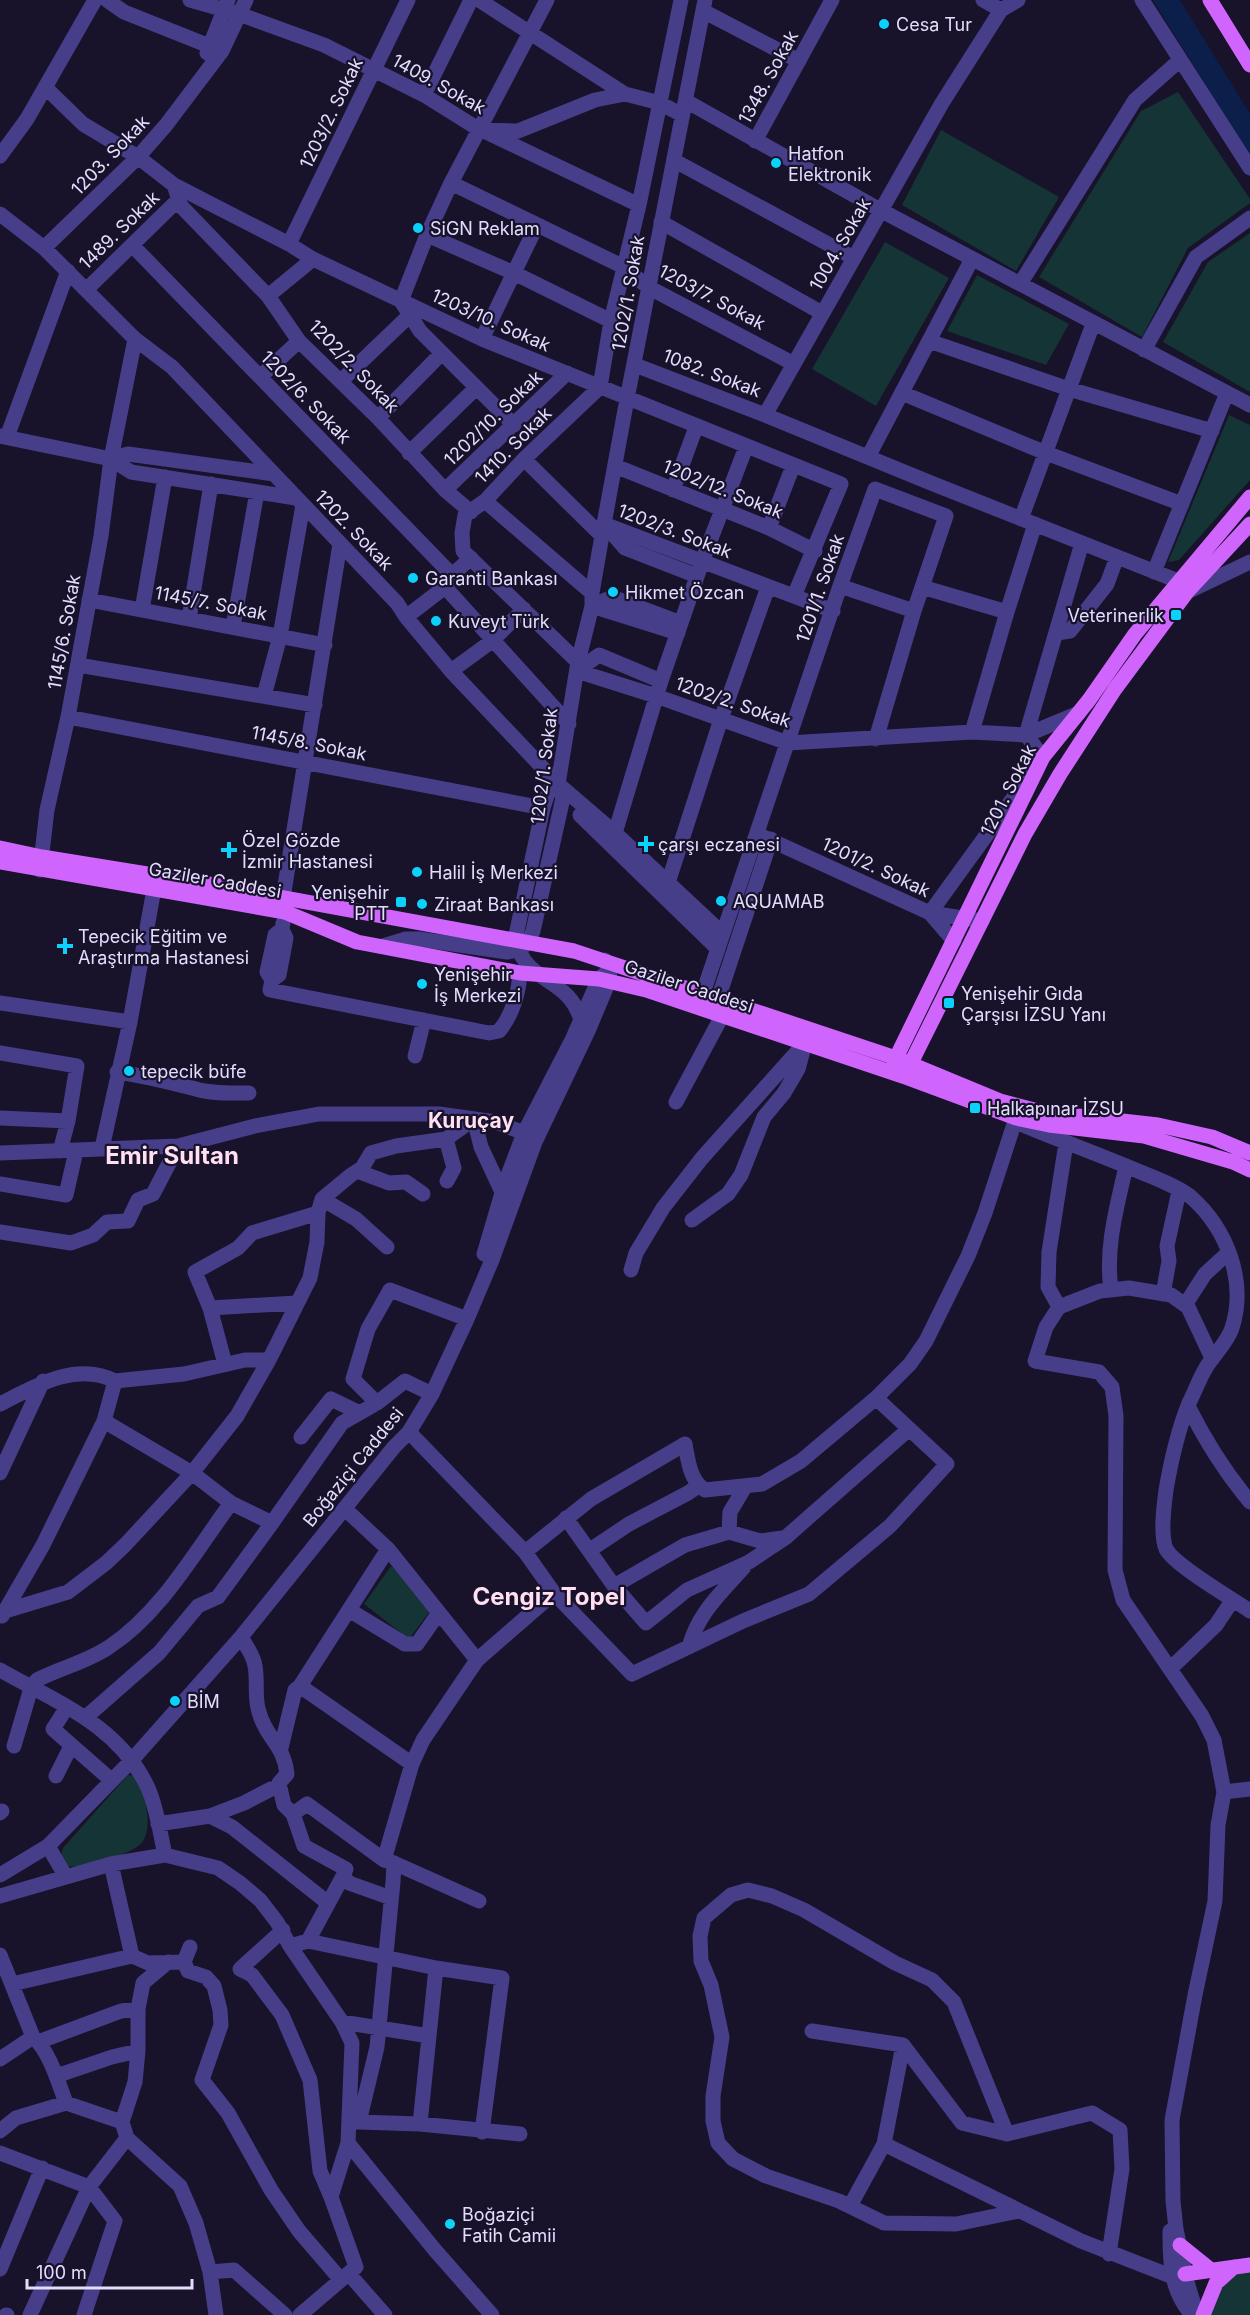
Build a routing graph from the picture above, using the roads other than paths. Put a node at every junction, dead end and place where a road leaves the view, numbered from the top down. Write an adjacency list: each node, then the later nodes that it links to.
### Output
1 (95, 0): 24 (street)
2 (107, 0): 19 (street)
3 (190, 0): 14 (street, 1409. Sokak)
4 (408, 0): 23 (street, 1203/2. Sokak)
5 (471, 0): 26 (street)
6 (479, 0): 18 (street)
7 (547, 0): 18 (street)
8 (681, 0): 27 (street, 1202/1. Sokak)
9 (832, 0): 21 (street, 1348. Sokak)
10 (983, 0): 17 (street)
11 (1018, 0): 17 (street)
12 (1142, 0): 20 (street)
13 (1210, 0): 22 (main road)
14 (226, 4): 16 (street, 1409. Sokak); 19 (street, 1203. Sokak)
15 (704, 6): 21 (street); 28 (street, 1202/1. Sokak)
16 (243, 7): 19 (street, 1203. Sokak); 23 (street, 1409. Sokak)
17 (1001, 10): 38 (street, 1004. Sokak)
18 (531, 33): 25 (street); 29 (street)
19 (215, 49): 32 (street, 1203. Sokak)
20 (1180, 60): 34 (street); 53 (street)
21 (799, 61): 30 (street, 1348. Sokak)
22 (1250, 65)
23 (374, 70): 26 (street, 1409. Sokak); 44 (street, 1203/2. Sokak)
24 (45, 87): 31 (street); 32 (street, 1203/10. Sokak)
25 (625, 94): 27 (street); 29 (street, 1409. Sokak)
26 (424, 95): 29 (street, 1409. Sokak)
27 (660, 103): 28 (street); 37 (street, 1202/1. Sokak)
28 (684, 108): 30 (street); 33 (street, 1202/1. Sokak)
29 (480, 130): 35 (street); 37 (street)
30 (755, 141): 38 (street)
31 (0, 156)
32 (138, 157): 36 (street, 1203/10. Sokak); 46 (street, 1203. Sokak)
33 (675, 160): 41 (street, 1202/1. Sokak); 47 (street)
34 (1250, 168)
35 (451, 183): 42 (street, 1203/7. Sokak); 43 (street)
36 (177, 192): 44 (street, 1203/10. Sokak); 45 (street, 1489. Sokak); 56 (street, 1202/2. Sokak)
37 (639, 205): 50 (street, 1202/1. Sokak)
38 (882, 211): 47 (street, 1004. Sokak); 49 (street)
39 (0, 214): 46 (street, 1202. Sokak)
40 (1250, 218): 66 (street)
41 (661, 222): 54 (street, 1202/1. Sokak); 58 (street)
42 (537, 225): 50 (street, 1203/7. Sokak); 52 (street)
43 (427, 235): 52 (street); 57 (street)
44 (289, 244): 48 (street, 1203/10. Sokak)
45 (132, 245): 55 (street, 1489. Sokak); 71 (street, 1202/6. Sokak)
46 (44, 248): 51 (street, 1202. Sokak)
47 (854, 258): 58 (street, 1004. Sokak)
48 (313, 259): 56 (street); 57 (street, 1203/10. Sokak)
49 (972, 259): 53 (street); 65 (street)
50 (624, 267): 54 (street, 1203/7. Sokak); 60 (street, 1202/1. Sokak)
51 (68, 271): 55 (street, 1202. Sokak); 85 (street)
52 (514, 273): 60 (street); 63 (street)
53 (1020, 284): 61 (street)
54 (648, 287): 68 (street, 1203/7. Sokak); 69 (street, 1202/1. Sokak)
55 (87, 289): 62 (street, 1202. Sokak)
56 (268, 296): 64 (street, 1202/2. Sokak)
57 (401, 301): 59 (street); 63 (street, 1203/10. Sokak)
58 (822, 313): 68 (street, 1004. Sokak)
59 (411, 314): 67 (street); 72 (street)
60 (611, 321): 73 (street, 1202/1. Sokak)
61 (1094, 324): 66 (street); 75 (street)
62 (135, 339): 90 (street, 1145/6. Sokak); 95 (street, 1202. Sokak)
63 (482, 339): 70 (street, 1203/10. Sokak)
64 (299, 341): 71 (street); 72 (street, 1202/2. Sokak)
65 (929, 341): 75 (street); 76 (street)
66 (1144, 350): 77 (street)
67 (442, 353): 74 (street); 81 (street)
68 (794, 364): 80 (street, 1004. Sokak)
69 (635, 365): 78 (street, 1202/1. Sokak); 80 (street, 1082. Sokak)
70 (567, 373): 73 (street, 1203/10. Sokak); 82 (street, 1202/10. Sokak)
71 (260, 377): 123 (street, 1202/6. Sokak)
72 (341, 381): 81 (street, 1202/2. Sokak)
73 (600, 387): 78 (street, 1203/10. Sokak); 91 (street, 1410. Sokak)
74 (476, 388): 82 (street); 87 (street)
75 (1069, 389): 84 (street); 88 (street)
76 (902, 393): 88 (street); 89 (street)
77 (1227, 393): 79 (street); 84 (street)
78 (627, 399): 83 (street, 1203/10. Sokak); 92 (street, 1202/1. Sokak)
79 (1250, 405)
80 (768, 411): 89 (street, 1082. Sokak)
81 (378, 418): 87 (street, 1202/2. Sokak)
82 (514, 425): 98 (street, 1202/10. Sokak)
83 (696, 427): 86 (street, 1203/10. Sokak); 99 (street)
84 (1212, 431): 106 (street)
85 (3, 436): 90 (street)
86 (746, 447): 93 (street, 1203/10. Sokak); 107 (street)
87 (409, 453): 98 (street, 1202/2. Sokak)
88 (1046, 453): 106 (street); 110 (street)
89 (868, 457): 94 (street, 1082. Sokak)
90 (111, 459): 95 (street); 96 (street); 129 (street, 1145/6. Sokak)
91 (524, 459): 105 (street, 1410. Sokak); 113 (street, 1202/3. Sokak)
92 (615, 466): 99 (street, 1202/12. Sokak); 113 (street, 1202/1. Sokak)
93 (793, 466): 112 (street); 117 (street, 1203/10. Sokak)
94 (893, 467): 101 (street, 1082. Sokak); 102 (street)
95 (274, 474): 104 (street, 1202. Sokak)
96 (165, 477): 97 (street); 132 (street)
97 (211, 484): 100 (street); 137 (street)
98 (445, 490): 108 (street, 1202/2. Sokak)
99 (673, 490): 107 (street, 1202/12. Sokak)
100 (257, 492): 104 (street); 138 (street)
101 (953, 492): 109 (street); 110 (street, 1082. Sokak)
102 (885, 493): 109 (street); 125 (street, 1201/1. Sokak)
103 (1250, 497): 126 (main road, 1201. Sokak)
104 (300, 501): 116 (street, 1202. Sokak); 141 (street)
105 (485, 501): 108 (street, 1410. Sokak); 130 (street)
106 (1182, 504): 122 (street)
107 (722, 510): 112 (street, 1202/12. Sokak); 121 (street)
108 (471, 512): 114 (street, 1410. Sokak)
109 (946, 516): 127 (street)
110 (1028, 522): 115 (street, 1082. Sokak); 135 (street)
111 (1250, 524): 126 (main road, 1201. Sokak)
112 (770, 528): 117 (street, 1202/12. Sokak)
113 (603, 530): 121 (street, 1202/3. Sokak); 130 (street, 1202/1. Sokak)
114 (462, 532): 119 (street, 1202/2. Sokak)
115 (1082, 543): 118 (street, 1082. Sokak); 140 (street)
116 (340, 544): 136 (street, 1202. Sokak); 143 (street)
117 (815, 551): 128 (street, 1203/10. Sokak)
118 (1118, 557): 122 (street, 1082. Sokak); 140 (street)
119 (471, 558): 123 (street); 131 (street, 1202/2. Sokak)
120 (1250, 562): 126 (street, 1201. Sokak)
121 (700, 569): 124 (street, 1202/3. Sokak); 139 (street)
122 (1154, 572): 126 (street, 1082. Sokak)
123 (449, 581): 136 (street); 142 (street)
124 (768, 586): 128 (street, 1202/3. Sokak); 153 (street)
125 (840, 586): 133 (street, 1201/1. Sokak); 134 (street)
126 (1183, 586): 151 (main road, 1201. Sokak); 164 (main road, 1201. Sokak)
127 (922, 587): 134 (street); 135 (street)
128 (794, 597): 133 (street, 1202/3. Sokak)
129 (89, 600): 132 (street, 1145/7. Sokak); 144 (street, 1145/6. Sokak)
130 (592, 600): 139 (street); 145 (street, 1202/1. Sokak)
131 (524, 609): 142 (street); 145 (street, 1202/2. Sokak)
132 (142, 610): 137 (street, 1145/7. Sokak)
133 (832, 611): 158 (street, 1201/1. Sokak)
134 (914, 611): 157 (street)
135 (1007, 612): 155 (street)
136 (406, 617): 146 (street, 1202. Sokak)
137 (189, 619): 138 (street, 1145/7. Sokak)
138 (233, 627): 141 (street, 1145/7. Sokak)
139 (679, 628): 147 (street)
140 (1057, 633): 156 (street)
141 (280, 636): 143 (street, 1145/7. Sokak); 148 (street)
142 (492, 641): 146 (street); 154 (street)
143 (325, 645): 150 (street)
144 (78, 665): 148 (street, 1145/8. Sokak); 152 (street, 1145/6. Sokak)
145 (577, 666): 147 (street, 1202/2. Sokak); 149 (street, 1202/2. Sokak); 154 (street, 1202/1. Sokak)
146 (451, 671): 161 (street, 1202. Sokak)
147 (661, 681): 149 (street)
148 (264, 696): 150 (street, 1145/8. Sokak)
149 (656, 696): 153 (street, 1202/2. Sokak); 163 (street)
150 (315, 705): 160 (street)
151 (1079, 713): 156 (street, 1202/2. Sokak); 159 (main road, 1201. Sokak)
152 (68, 717): 160 (street, 1145/8. Sokak); 167 (street, 1145/6. Sokak)
153 (721, 719): 158 (street, 1202/2. Sokak); 169 (street)
154 (568, 724): 161 (street, 1202/1. Sokak)
155 (972, 732): 156 (street, 1202/2. Sokak); 157 (street, 1202/2. Sokak)
156 (1026, 735): 159 (street)
157 (876, 739): 158 (street, 1202/2. Sokak)
158 (788, 743): 165 (street, 1201/1. Sokak)
159 (1044, 757): 164 (main road); 172 (street); 173 (main road, 1201. Sokak)
160 (306, 762): 162 (street, 1145/8. Sokak); 171 (street)
161 (560, 791): 162 (street); 163 (street, 1202. Sokak); 169 (street, 1202. Sokak); 177 (street, 1202/1. Sokak)
162 (543, 808): 177 (street)
163 (615, 833): 169 (street, 1202. Sokak)
164 (1025, 834): 174 (main road, 1201. Sokak)
165 (764, 837): 172 (street, 1201/2. Sokak); 175 (street, 1201/1. Sokak); 183 (street, 1201/1. Sokak)
166 (0, 848): 167 (main road, Gaziler Caddesi)
167 (36, 860): 168 (main road, Gaziler Caddesi); 170 (main road, Gaziler Caddesi); 171 (main road, Gaziler Caddesi)
168 (0, 862)
169 (663, 887): 175 (street, 1202. Sokak); 179 (street, 1202. Sokak)
170 (154, 889): 171 (main road, Gaziler Caddesi); 188 (street)
171 (284, 905): 177 (main road, Gaziler Caddesi); 178 (main road, Gaziler Caddesi); 186 (street)
172 (930, 913): 173 (street, 1201/2. Sokak); 176 (street)
173 (966, 918): 174 (street, 1201/2. Sokak); 176 (main road, 1201. Sokak)
174 (982, 921): 192 (main road, 1201. Sokak)
175 (722, 933): 179 (street, 1201/1. Sokak)
176 (954, 941): 192 (main road, 1201. Sokak)
177 (521, 944): 178 (street); 180 (street); 181 (main road, Gaziler Caddesi)
178 (383, 946): 180 (main road, Gaziler Caddesi)
179 (718, 950): 182 (street, 1201/1. Sokak)
180 (528, 973): 181 (main road, Gaziler Caddesi); 186 (street); 187 (street)
181 (606, 973): 182 (main road, Gaziler Caddesi); 185 (main road, Gaziler Caddesi); 187 (street); 229 (street)
182 (703, 993): 183 (main road, Gaziler Caddesi)
183 (718, 999): 192 (main road, Gaziler Caddesi)
184 (0, 1003): 188 (street)
185 (722, 1016): 189 (main road, Gaziler Caddesi); 195 (street)
186 (424, 1020): 191 (street)
187 (581, 1020): 200 (street)
188 (130, 1022): 193 (street)
189 (804, 1044): 192 (main road, Gaziler Caddesi); 218 (street); 222 (street)
190 (0, 1053): 199 (street)
191 (415, 1056)
192 (905, 1067): 198 (main road, Gaziler Caddesi); 208 (main road, Gaziler Caddesi)
193 (117, 1072): 194 (street); 204 (street)
194 (249, 1093)
195 (676, 1102)
196 (0, 1118): 199 (street)
197 (474, 1119): 200 (street); 201 (street); 203 (street); 215 (street)
198 (1016, 1120): 202 (street); 210 (main road, Gaziler Caddesi); 236 (street)
199 (68, 1121): 205 (street)
200 (524, 1133): 215 (street)
201 (446, 1139): 211 (street); 212 (street)
202 (1066, 1143): 209 (street); 227 (street)
203 (178, 1146): 204 (street); 219 (street)
204 (102, 1148): 206 (street)
205 (60, 1151): 206 (street); 207 (street)
206 (76, 1151): 213 (street)
207 (0, 1153)
208 (1250, 1153)
209 (1126, 1166): 214 (street); 223 (street)
210 (1250, 1170)
211 (357, 1171): 216 (street); 217 (street)
212 (447, 1181)
213 (0, 1184)
214 (1179, 1191): 221 (street); 224 (street)
215 (502, 1192): 229 (street)
216 (423, 1194)
217 (320, 1206): 220 (street); 225 (street); 228 (street)
218 (692, 1220)
219 (0, 1232)
220 (387, 1247)
221 (1229, 1252): 226 (street); 230 (street)
222 (631, 1270)
223 (1111, 1290): 224 (street); 227 (street)
224 (1163, 1294): 226 (street)
225 (297, 1303): 228 (street); 231 (street)
226 (1185, 1305): 230 (street)
227 (1059, 1307): 271 (street)
228 (210, 1308): 232 (street)
229 (463, 1318): 235 (street); 237 (street)
230 (1212, 1358): 239 (street)
231 (269, 1360): 232 (street); 247 (street)
232 (225, 1364): 234 (street)
233 (43, 1381): 234 (street); 238 (street); 246 (street)
234 (115, 1381): 241 (street)
235 (428, 1392): 237 (street); 243 (street, Boğaziçi Caddesi); 245 (street)
236 (876, 1398): 242 (street); 249 (street)
237 (377, 1403): 240 (street)
238 (0, 1404)
239 (1188, 1406): 250 (street); 263 (street)
240 (358, 1412): 244 (street); 254 (street)
241 (104, 1421): 247 (street); 267 (street)
242 (909, 1429): 256 (street); 269 (street)
243 (409, 1432): 245 (street, Boğaziçi Caddesi); 259 (street)
244 (300, 1437)
245 (394, 1447): 252 (street, Boğaziçi Caddesi)
246 (0, 1473)
247 (192, 1473): 251 (street); 267 (street)
248 (698, 1486): 249 (street); 253 (street); 258 (street)
249 (745, 1486): 255 (street)
250 (1250, 1502)
251 (231, 1503): 254 (street); 274 (street)
252 (345, 1509): 257 (street); 268 (street, Boğaziçi Caddesi)
253 (566, 1518): 258 (street); 259 (street)
254 (272, 1523): 276 (street)
255 (729, 1532): 256 (street); 261 (street)
256 (785, 1538): 260 (street)
257 (388, 1549): 264 (street); 266 (street)
258 (590, 1550): 261 (street)
259 (525, 1552): 262 (street)
260 (748, 1562): 261 (street); 269 (street)
261 (614, 1586)
262 (555, 1593): 269 (street); 270 (street)
263 (1232, 1600): 265 (street); 271 (street)
264 (349, 1610): 266 (street); 273 (street)
265 (1250, 1611)
266 (438, 1614): 270 (street)
267 (2, 1615)
268 (241, 1637): 279 (street); 280 (street, Boğaziçi Caddesi)
269 (689, 1647)
270 (477, 1660): 281 (street)
271 (1170, 1669): 286 (street)
272 (0, 1670): 274 (street)
273 (300, 1686): 279 (street); 281 (street)
274 (31, 1688): 275 (street); 277 (street)
275 (67, 1707): 276 (street); 278 (street)
276 (86, 1717): 280 (street)
277 (14, 1746)
278 (71, 1746): 282 (street); 283 (street)
279 (281, 1748): 284 (street)
280 (131, 1761): 283 (street, Boğaziçi Caddesi); 289 (street)
281 (412, 1764): 292 (street)
282 (56, 1776)
283 (111, 1780): 290 (street, Boğaziçi Caddesi)
284 (280, 1788): 287 (street); 288 (street)
285 (1250, 1789): 286 (street)
286 (1224, 1792): 335 (street)
287 (293, 1814): 292 (street); 295 (street)
288 (210, 1816): 289 (street); 300 (street)
289 (158, 1824): 291 (street)
290 (48, 1846): 294 (street, Boğaziçi Caddesi); 296 (street)
291 (165, 1855): 293 (street); 301 (street)
292 (389, 1862): 298 (street); 299 (street)
293 (111, 1864): 296 (street); 307 (street)
294 (0, 1875)
295 (343, 1876): 298 (street); 300 (street)
296 (66, 1877): 297 (street)
297 (0, 1896)
298 (391, 1898): 306 (street)
299 (479, 1901)
300 (328, 1903): 302 (street)
301 (283, 1930): 303 (street); 334 (street)
302 (308, 1941): 303 (street); 306 (street)
303 (290, 1946): 312 (street)
304 (189, 1947): 308 (street)
305 (0, 1955): 310 (street)
306 (385, 1955): 309 (street); 313 (street)
307 (132, 1956): 308 (street); 310 (street)
308 (176, 1962): 311 (street); 346 (street)
309 (436, 1968): 315 (street); 325 (street)
310 (12, 1984): 316 (street)
311 (138, 2009): 316 (street); 318 (street)
312 (342, 2022): 313 (street); 329 (street)
313 (377, 2029): 315 (street); 323 (street)
314 (812, 2031): 317 (street)
315 (429, 2037): 323 (street)
316 (36, 2039): 319 (street); 320 (street)
317 (903, 2044): 327 (street); 330 (street)
318 (138, 2051): 320 (street); 322 (street)
319 (0, 2059)
320 (56, 2076): 321 (street)
321 (66, 2103): 322 (street); 324 (street)
322 (122, 2122): 328 (street)
323 (420, 2124): 325 (street)
324 (0, 2131)
325 (482, 2132): 326 (street)
326 (520, 2134)
327 (1006, 2134): 336 (street); 339 (street)
328 (126, 2138): 333 (street); 344 (street)
329 (348, 2143): 334 (street); 354 (street)
330 (884, 2144): 336 (street); 337 (street)
331 (0, 2153): 332 (street)
332 (42, 2168): 333 (street); 342 (street)
333 (89, 2187): 348 (street); 349 (street)
334 (331, 2197): 346 (street)
335 (1173, 2201): 338 (street); 345 (street)
336 (850, 2206): 337 (street)
337 (1019, 2211): 339 (street)
338 (1180, 2245): 343 (main road); 345 (street)
339 (1109, 2254): 345 (street)
340 (1250, 2265): 341 (main road)
341 (1234, 2267): 343 (main road); 357 (main road)
342 (0, 2269)
343 (1211, 2270): 345 (main road)
344 (210, 2272): 350 (street); 351 (street)
345 (1179, 2275): 355 (street); 356 (street)
346 (345, 2277): 347 (street); 353 (street)
347 (320, 2309): 352 (street)
348 (30, 2315)
349 (84, 2315)
350 (216, 2315)
351 (285, 2315)
352 (300, 2315)
353 (385, 2315)
354 (492, 2315)
355 (1192, 2315)
356 (1197, 2315)
357 (1203, 2315)

